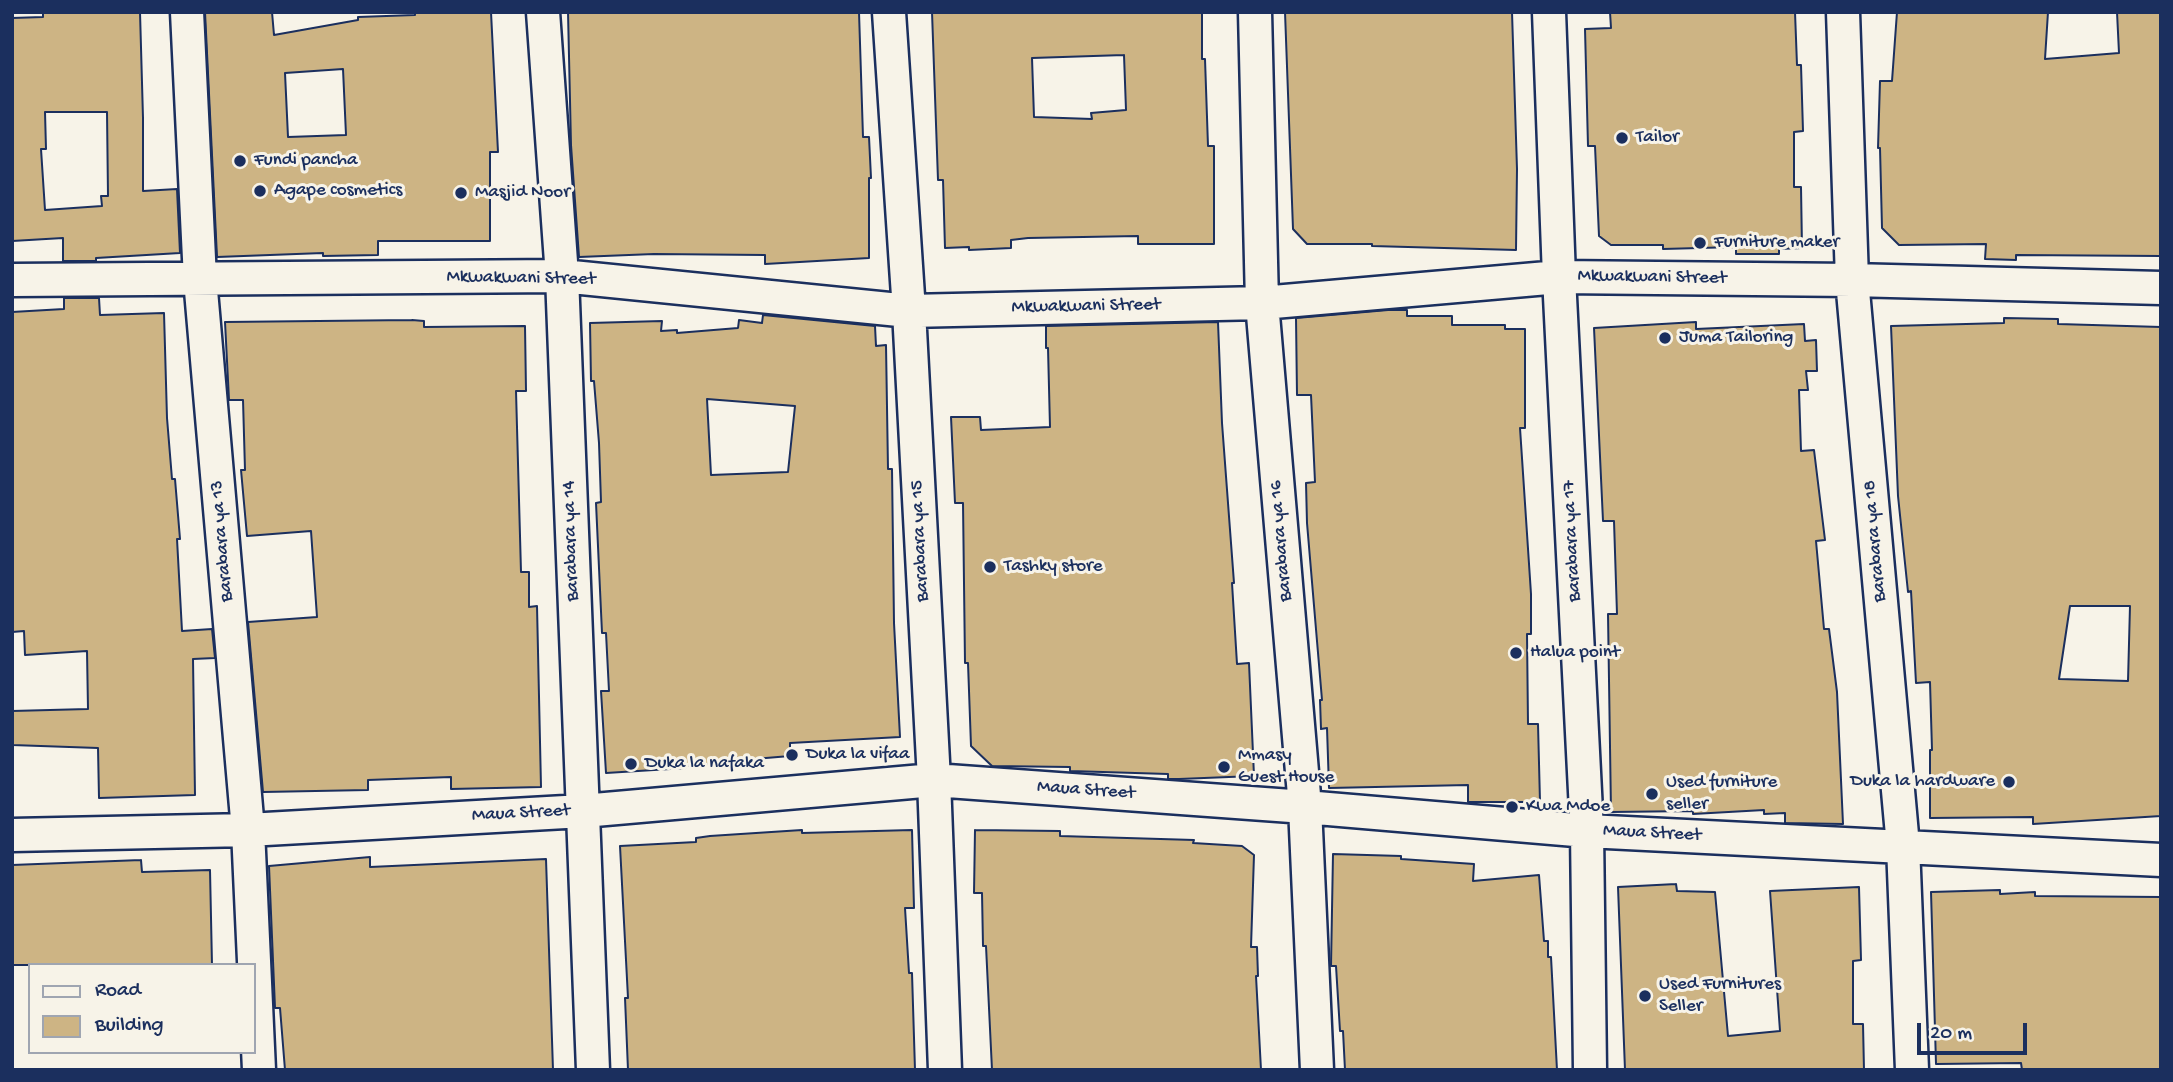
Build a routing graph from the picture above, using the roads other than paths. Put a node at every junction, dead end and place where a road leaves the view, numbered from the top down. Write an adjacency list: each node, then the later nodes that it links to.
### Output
1 (187, 12): 9 (street, Barabara ya 13)
2 (543, 12): 7 (street, Barabara ya 14)
3 (890, 12): 14 (street, Barabara ya 15)
4 (1255, 12): 13 (street, Barabara ya 16)
5 (1549, 12): 8 (street, Barabara ya 17)
6 (1843, 12): 11 (street, Barabara ya 18)
7 (562, 276): 9 (street, Mkwakwani Street); 14 (street, Mkwakwani Street); 17 (street, Barabara ya 14)
8 (1559, 277): 11 (street, Mkwakwani Street); 13 (street, Mkwakwani Street); 19 (street, Barabara ya 17)
9 (200, 279): 10 (street, Mkwakwani Street); 18 (street, Barabara ya 13)
10 (12, 280)
11 (1852, 280): 12 (street, Mkwakwani Street); 21 (street, Barabara ya 18)
12 (2161, 288)
13 (1262, 303): 14 (street, Mkwakwani Street); 16 (street, Barabara ya 16)
14 (909, 312): 15 (street, Barabara ya 15)
15 (934, 780): 16 (street, Maua Street); 17 (street, Maua Street); 27 (street, Barabara ya 15)
16 (1304, 807): 19 (street, Maua Street); 28 (street, Barabara ya 16)
17 (583, 811): 18 (street, Maua Street); 26 (street, Barabara ya 14)
18 (248, 830): 20 (street, Maua Street); 23 (street, Barabara ya 13)
19 (1587, 831): 21 (street, Maua Street); 29 (street, Barabara ya 17)
20 (12, 835)
21 (1903, 846): 22 (street, Maua Street); 30 (street, Barabara ya 18)
22 (2161, 860)
23 (254, 963)
24 (256, 1005): 25 (street, Barabara ya 13)
25 (259, 1070)
26 (593, 1070)
27 (945, 1070)
28 (1317, 1070)
29 (1590, 1070)
30 (1912, 1070)

